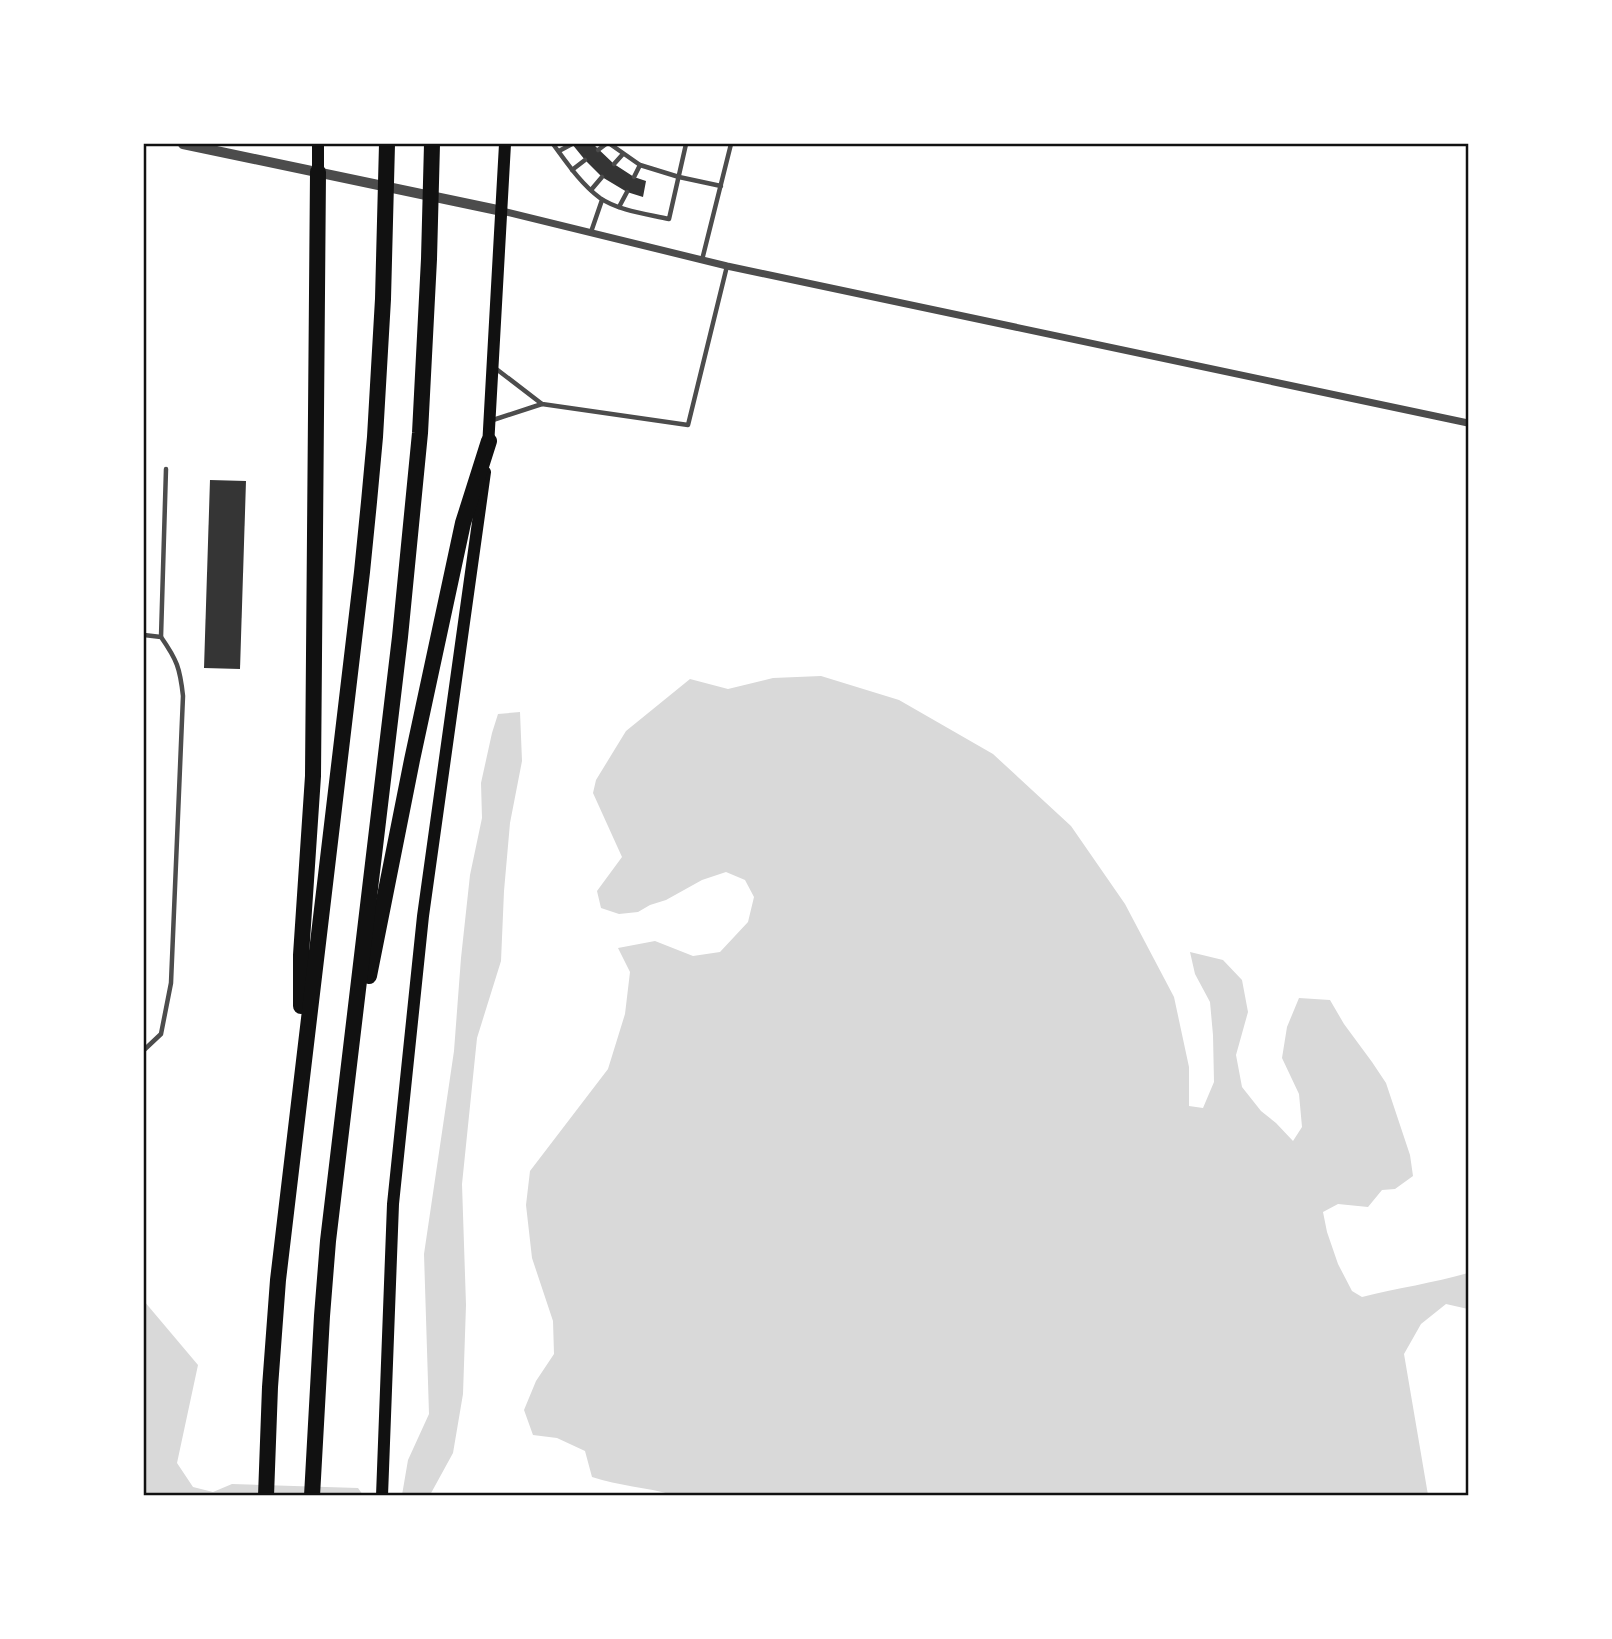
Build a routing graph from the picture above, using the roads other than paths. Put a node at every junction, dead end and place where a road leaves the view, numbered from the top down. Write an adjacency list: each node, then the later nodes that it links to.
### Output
1 (183, 144): 11 (street)
2 (318, 144): 19 (main road)
3 (387, 144): 42 (highway)
4 (432, 144): 41 (highway)
5 (505, 144): 28 (main road)
6 (553, 144): 13 (lane)
7 (572, 144): 13 (lane)
8 (608, 144): 12 (lane); 14 (lane)
9 (687, 144): 22 (lane)
10 (731, 144): 23 (lane)
11 (203, 146): 19 (street)
12 (598, 150)
13 (559, 152): 18 (lane)
14 (623, 154): 16 (lane); 17 (lane)
15 (585, 160): 18 (lane)
16 (614, 164)
17 (640, 165): 21 (lane); 22 (lane)
18 (572, 170): 24 (lane)
19 (318, 172): 28 (street); 42 (highway)
20 (602, 177): 24 (lane)
21 (634, 177)
22 (679, 177): 23 (lane); 27 (lane)
23 (721, 186): 30 (lane)
24 (591, 190): 26 (lane)
25 (627, 192): 27 (lane)
26 (602, 200): 27 (lane); 29 (lane)
27 (620, 207)
28 (502, 211): 29 (street); 32 (main road)
29 (590, 233): 30 (street)
30 (702, 260): 31 (street)
31 (727, 266): 33 (lane); 35 (street)
32 (493, 366): 33 (lane); 34 (main road)
33 (542, 404): 34 (lane)
34 (490, 421): 36 (main road)
35 (1468, 423)
36 (489, 441): 41 (highway); 45 (main road)
37 (166, 469): 39 (lane)
38 (144, 635): 39 (lane)
39 (160, 638): 40 (lane)
40 (144, 1050)
41 (346, 1095): 44 (highway)
42 (299, 1109): 43 (highway)
43 (266, 1496)
44 (312, 1496)
45 (382, 1496)

